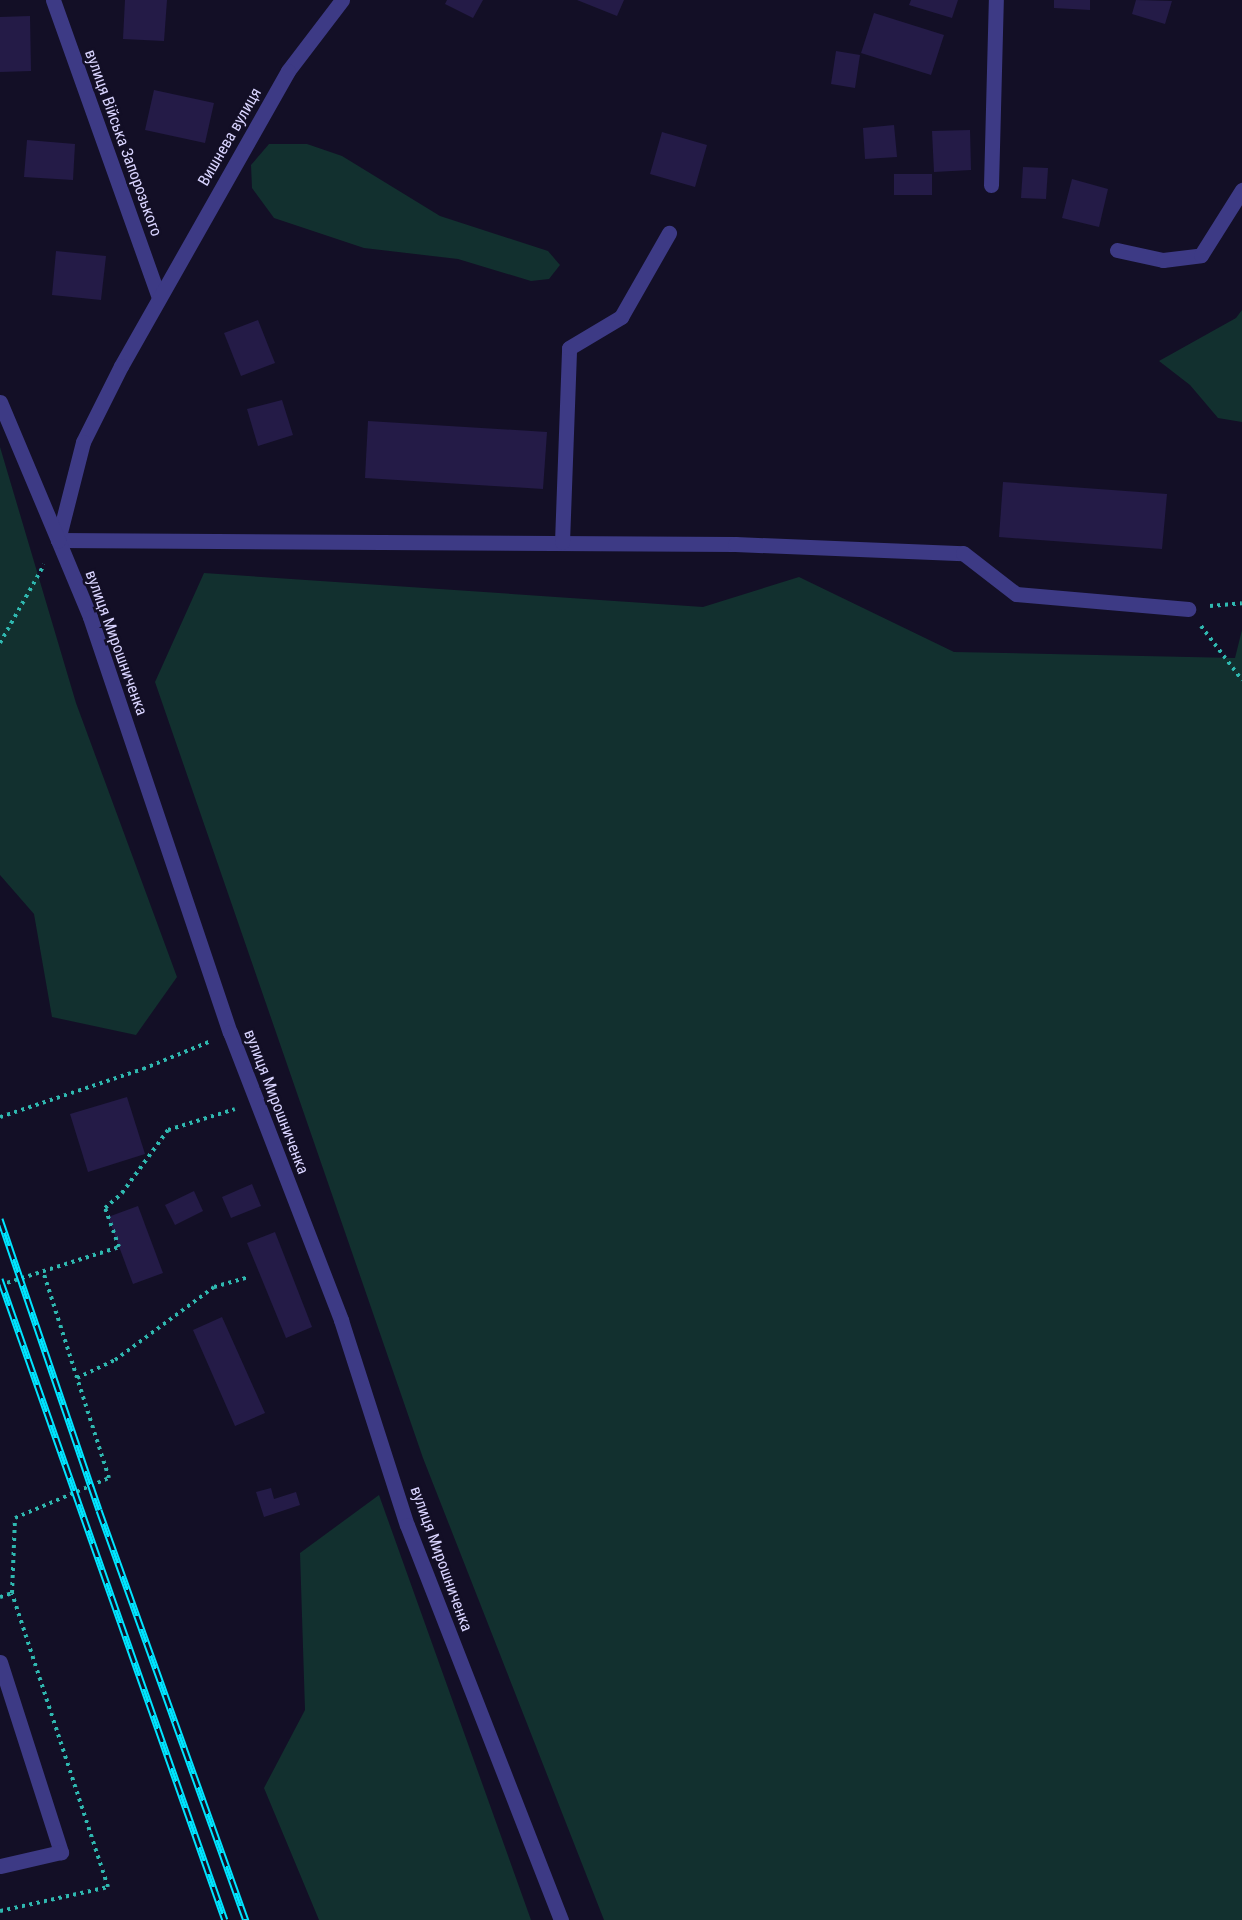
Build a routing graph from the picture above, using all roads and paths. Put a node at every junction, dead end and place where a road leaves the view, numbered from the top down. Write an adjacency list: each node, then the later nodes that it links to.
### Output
1 (53, 0): 8 (street, вулиця Війська Запорозького)
2 (342, 0): 8 (street, Вишнева вулиця)
3 (996, 0): 4 (street)
4 (991, 185)
5 (1242, 190): 7 (street)
6 (669, 233): 11 (street)
7 (1117, 250)
8 (159, 298): 10 (street)
9 (0, 402): 10 (street, вулиця Мирошниченка)
10 (58, 540): 11 (street); 14 (path); 16 (street, вулиця Мирошниченка)
11 (562, 542): 13 (street)
12 (1242, 603): 13 (path)
13 (1188, 609): 15 (path)
14 (0, 643)
15 (1242, 680)
16 (230, 1032): 17 (street, вулиця Мирошниченка); 18 (path)
17 (256, 1102): 19 (path); 28 (street, вулиця Мирошниченка)
18 (0, 1117)
19 (43, 1271): 21 (path); 22 (path)
20 (248, 1277): 22 (path)
21 (0, 1285)
22 (77, 1378): 23 (path)
23 (12, 1593): 24 (path); 27 (path)
24 (0, 1597)
25 (0, 1662): 26 (street)
26 (0, 1866)
27 (0, 1911)
28 (561, 1920)

